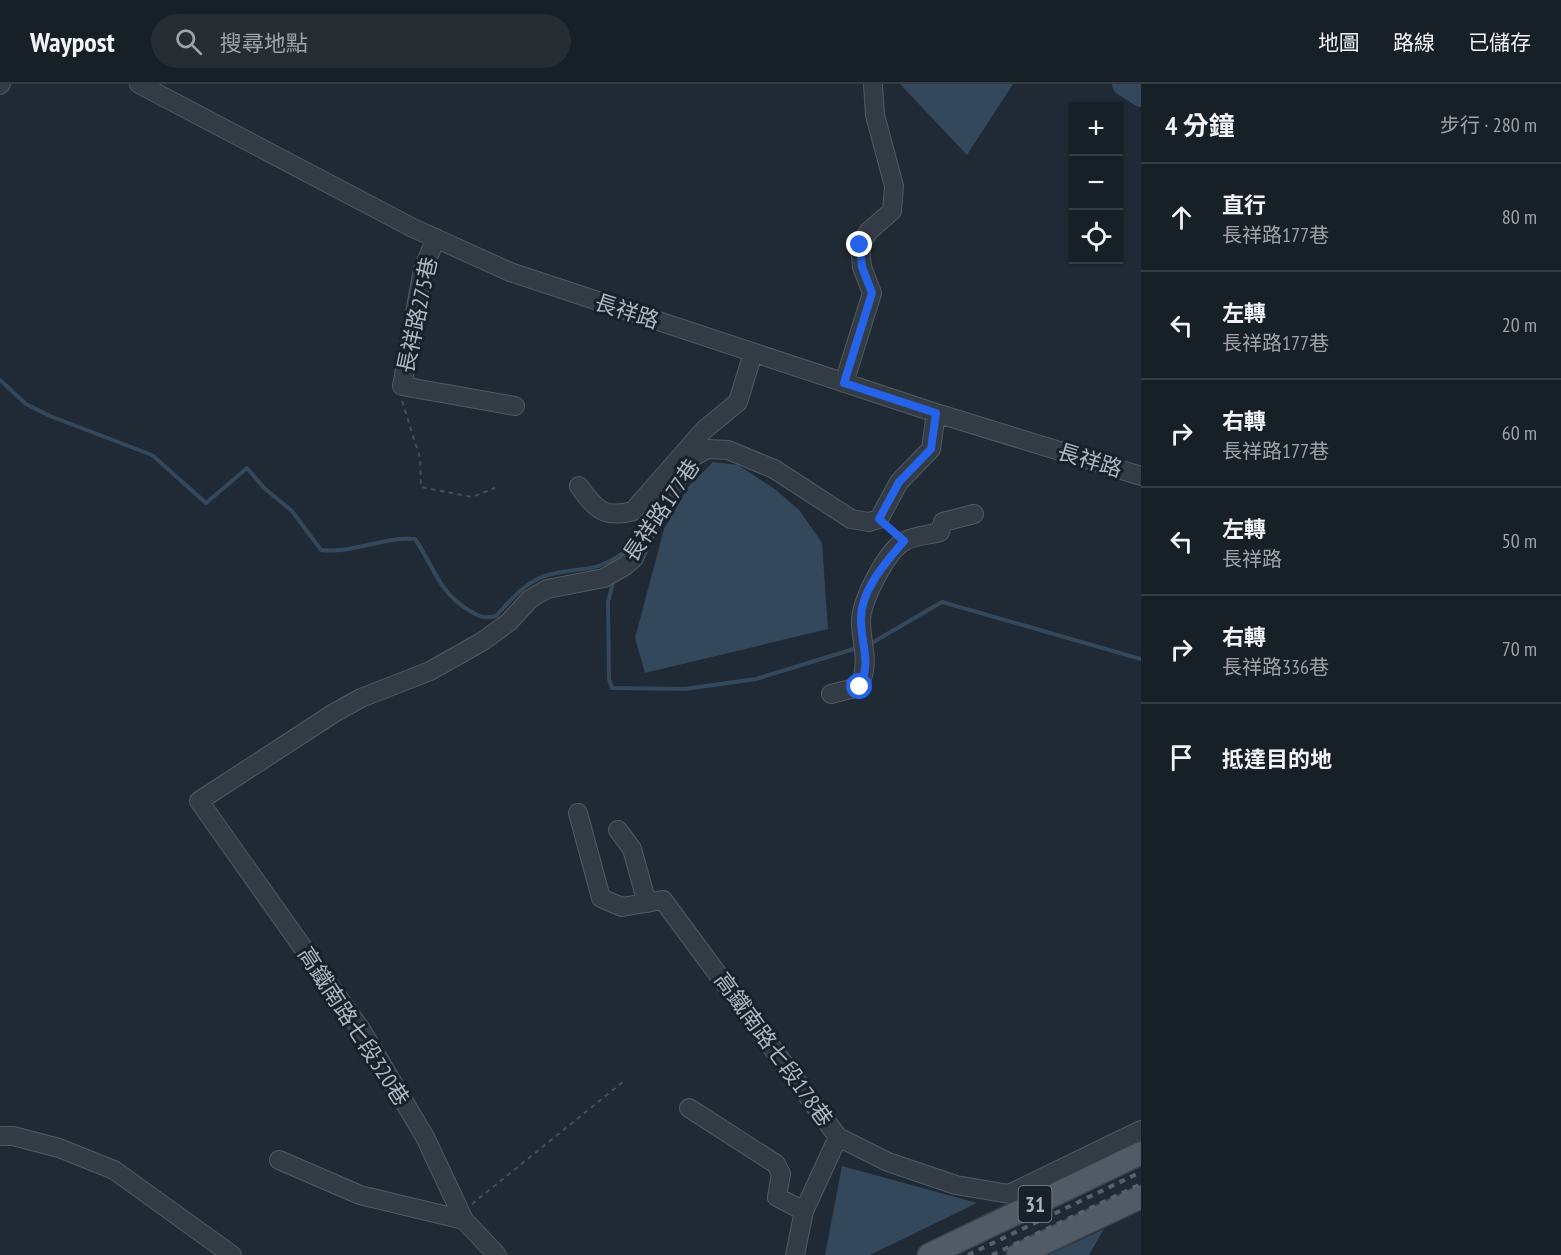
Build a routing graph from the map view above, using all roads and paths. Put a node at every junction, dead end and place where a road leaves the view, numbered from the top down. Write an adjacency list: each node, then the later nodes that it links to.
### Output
1 (140, 84): 3 (street, 長祥路)
2 (873, 84): 5 (street)
3 (436, 238): 4 (street, 長祥路); 6 (street, 長祥路275巷)
4 (753, 353): 5 (street, 長祥路); 10 (street)
5 (844, 383): 8 (street, 長祥路)
6 (402, 386): 7 (street, 長祥路275巷); 11 (path)
7 (515, 406)
8 (936, 413): 9 (street, 長祥路); 13 (street)
9 (1141, 476)
10 (579, 486)
11 (495, 488)
12 (974, 514): 14 (street)
13 (879, 519): 14 (street); 16 (street, 長祥路177巷)
14 (904, 541): 15 (street)
15 (831, 694)
16 (199, 801): 30 (street, 高鐵南路七段320巷)
17 (578, 813): 19 (street, 高鐵南路七段178巷)
18 (618, 830): 19 (street)
19 (647, 903): 24 (street, 高鐵南路七段178巷)
20 (624, 1081): 30 (path)
21 (689, 1108): 29 (street)
22 (1141, 1130): 25 (street, 高鐵南路七段178巷)
23 (0, 1136): 31 (street)
24 (838, 1137): 25 (street, 高鐵南路七段178巷); 29 (street)
25 (1117, 1142): 26 (street)
26 (1141, 1151): 34 (main road, 31)
27 (279, 1160): 30 (street)
28 (1141, 1197): 35 (main road, 31)
29 (804, 1211): 33 (street)
30 (461, 1215): 32 (street, 高鐵南路七段320巷)
31 (232, 1255)
32 (498, 1255)
33 (795, 1255)
34 (929, 1255)
35 (1018, 1255)

